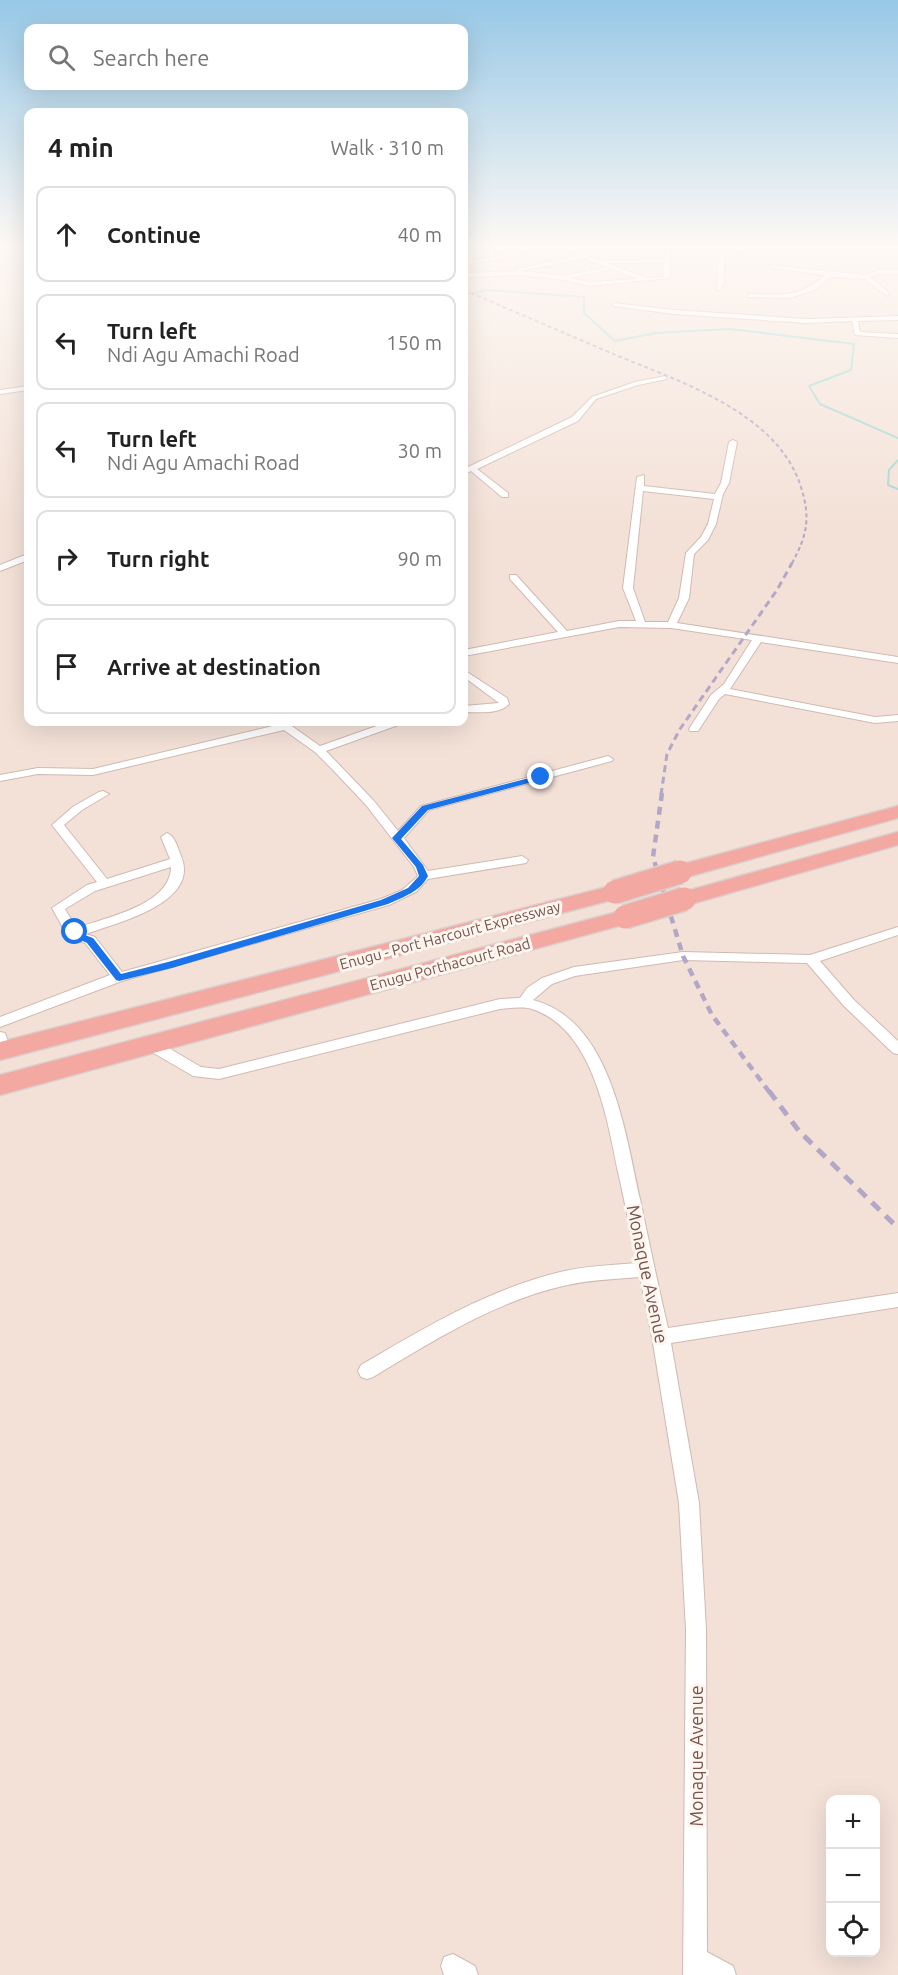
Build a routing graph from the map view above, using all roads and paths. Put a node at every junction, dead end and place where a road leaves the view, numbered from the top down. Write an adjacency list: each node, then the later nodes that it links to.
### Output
1 (665, 378): 5 (street)
2 (24, 389): 3 (street)
3 (0, 392)
4 (733, 442): 10 (street)
5 (472, 468): 6 (street); 9 (street)
6 (468, 470)
7 (641, 477): 8 (street)
8 (640, 488): 10 (street); 14 (street)
9 (505, 495)
10 (719, 497): 15 (street)
11 (24, 559): 12 (street)
12 (0, 568)
13 (513, 577): 16 (street)
14 (641, 623): 15 (street); 16 (street)
15 (671, 625): 17 (street)
16 (566, 635): 18 (street)
17 (757, 640): 19 (street); 21 (street)
18 (468, 652)
19 (898, 660)
20 (468, 676): 22 (street)
21 (724, 691): 23 (street); 27 (street)
22 (468, 710)
23 (898, 718)
24 (275, 726): 30 (street)
25 (286, 726): 28 (street)
26 (386, 726): 28 (street)
27 (694, 729)
28 (319, 750): 34 (street)
29 (608, 759): 34 (street)
30 (0, 778)
31 (104, 794): 39 (street)
32 (898, 812): 49 (highway, Enugu - Port Harcourt Expressway, bridge)
33 (167, 837): 37 (street)
34 (397, 838): 38 (street)
35 (898, 838): 47 (highway, Enugu Porthacourt Road, bridge)
36 (522, 860): 38 (street)
37 (177, 861): 39 (street); 41 (street)
38 (424, 876): 43 (street)
39 (105, 884): 41 (street)
40 (898, 931): 42 (street)
41 (73, 934): 43 (street)
42 (811, 959): 44 (street); 48 (street)
43 (119, 977): 45 (street)
44 (524, 1002): 47 (street, Monaque Avenue); 51 (street, Monaque Avenue)
45 (0, 1022)
46 (0, 1037): 49 (street)
47 (150, 1044): 50 (highway, Enugu Porthacourt Road)
48 (898, 1049)
49 (0, 1051)
50 (0, 1085)
51 (647, 1269): 53 (street, Monaque Avenue); 54 (street)
52 (898, 1300): 53 (street)
53 (661, 1336): 55 (street, Monaque Avenue)
54 (367, 1371)
55 (695, 1967): 56 (street)
56 (724, 1975)

